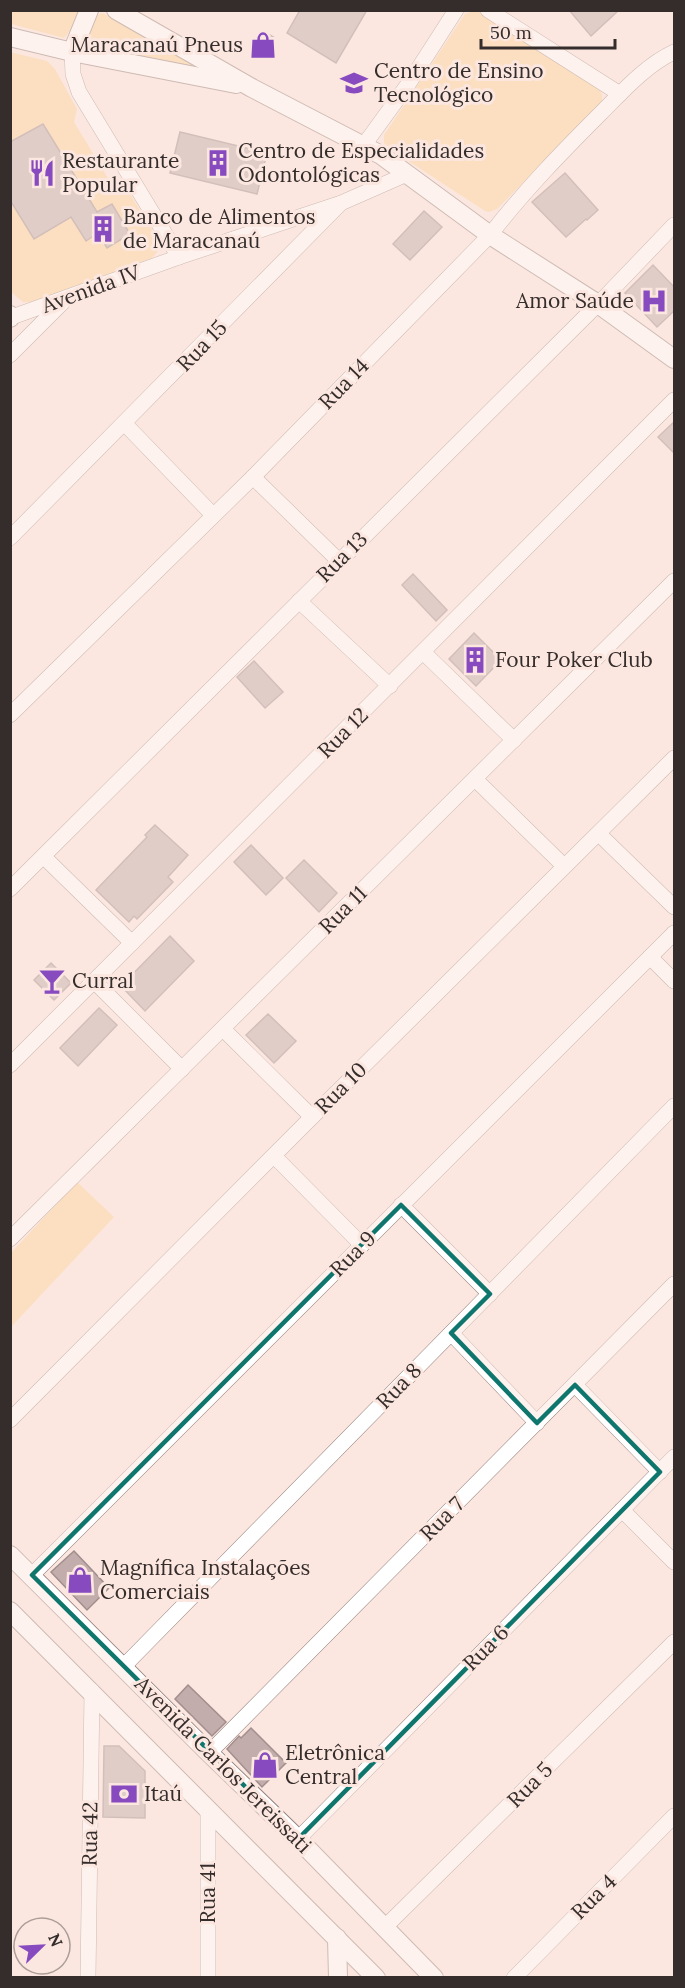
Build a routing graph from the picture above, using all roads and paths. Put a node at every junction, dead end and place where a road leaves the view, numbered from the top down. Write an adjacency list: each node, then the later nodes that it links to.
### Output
1 (89, 10): 6 (street)
2 (116, 10): 8 (street)
3 (456, 10): 10 (street)
4 (488, 10): 9 (street)
5 (10, 37): 6 (street)
6 (72, 52): 8 (street); 15 (street)
7 (675, 52): 9 (street, Rua 14)
8 (252, 88): 10 (street)
9 (620, 94): 14 (street, Rua 14)
10 (364, 145): 11 (street)
11 (407, 174): 12 (street, Rua 15); 14 (street)
12 (341, 203): 15 (street, Avenida IV); 22 (street, Rua 15)
13 (675, 225): 17 (street, Rua 13)
14 (490, 235): 17 (street); 23 (street, Rua 14)
15 (179, 257): 16 (street, Avenida IV)
16 (66, 298): 18 (street, Avenida IV); 19 (street)
17 (598, 304): 20 (street); 26 (street, Rua 13)
18 (11, 317)
19 (10, 356)
20 (675, 360)
21 (675, 400): 29 (street, Rua 12)
22 (125, 424): 24 (street); 25 (street, Rua 15)
23 (253, 477): 24 (street, Rua 14); 26 (street)
24 (213, 514): 31 (street, Rua 14)
25 (10, 538)
26 (339, 561): 28 (street, Rua 13)
27 (675, 581): 32 (street, Rua 11)
28 (299, 601): 30 (street); 36 (street, Rua 13)
29 (424, 653): 30 (street, Rua 12); 32 (street)
30 (390, 686): 41 (street, Rua 12)
31 (10, 715)
32 (514, 740): 34 (street, Rua 11)
33 (675, 758): 35 (street, Rua 10)
34 (475, 779): 37 (street); 45 (street, Rua 11)
35 (599, 834): 37 (street, Rua 10); 39 (street)
36 (44, 857): 38 (street, Rua 13); 41 (street)
37 (564, 866): 49 (street, Rua 10)
38 (10, 889)
39 (675, 907)
40 (675, 933): 42 (street, Rua 9)
41 (132, 943): 43 (street, Rua 12)
42 (650, 957): 44 (street); 51 (street, Rua 9)
43 (94, 981): 46 (street, Rua 12); 47 (street)
44 (675, 981)
45 (223, 1029): 47 (street, Rua 11); 49 (street)
46 (10, 1065)
47 (182, 1069): 52 (street, Rua 11)
48 (675, 1106): 55 (street, Rua 8)
49 (312, 1117): 50 (street, Rua 10)
50 (274, 1156): 53 (street); 58 (street, Rua 10)
51 (401, 1205): 53 (street, Rua 9); 55 (street)
52 (10, 1239)
53 (362, 1245): 65 (street, Rua 9)
54 (675, 1284): 57 (street, Rua 7)
55 (490, 1294): 56 (street, Rua 8)
56 (451, 1334): 59 (street); 68 (street, Rua 8)
57 (575, 1385): 59 (street, Rua 7); 61 (street)
58 (10, 1420)
59 (537, 1423): 70 (street, Rua 7)
60 (675, 1457): 61 (street, Rua 6)
61 (660, 1472): 62 (street, Rua 6)
62 (622, 1510): 64 (street); 73 (street, Rua 6)
63 (10, 1555): 65 (street, Avenida Carlos Jereissati)
64 (675, 1562)
65 (32, 1575): 68 (street, Avenida Carlos Jereissati)
66 (10, 1611): 69 (street, Avenida Carlos Jereissati)
67 (675, 1642): 74 (street, Rua 5)
68 (123, 1667): 70 (street, Avenida Carlos Jereissati)
69 (92, 1691): 71 (street, Avenida Carlos Jereissati); 76 (street, Rua 42)
70 (209, 1753): 73 (street, Avenida Carlos Jereissati)
71 (208, 1809): 75 (street, Avenida Carlos Jereissati); 77 (street, Rua 41)
72 (675, 1816): 81 (street, Rua 4)
73 (298, 1839): 74 (street, Avenida Carlos Jereissati)
74 (385, 1927): 80 (street, Avenida Carlos Jereissati)
75 (337, 1938): 78 (street); 79 (street, Avenida Carlos Jereissati)
76 (88, 1977)
77 (208, 1977)
78 (338, 1977)
79 (376, 1977)
80 (434, 1977)
81 (514, 1977)

